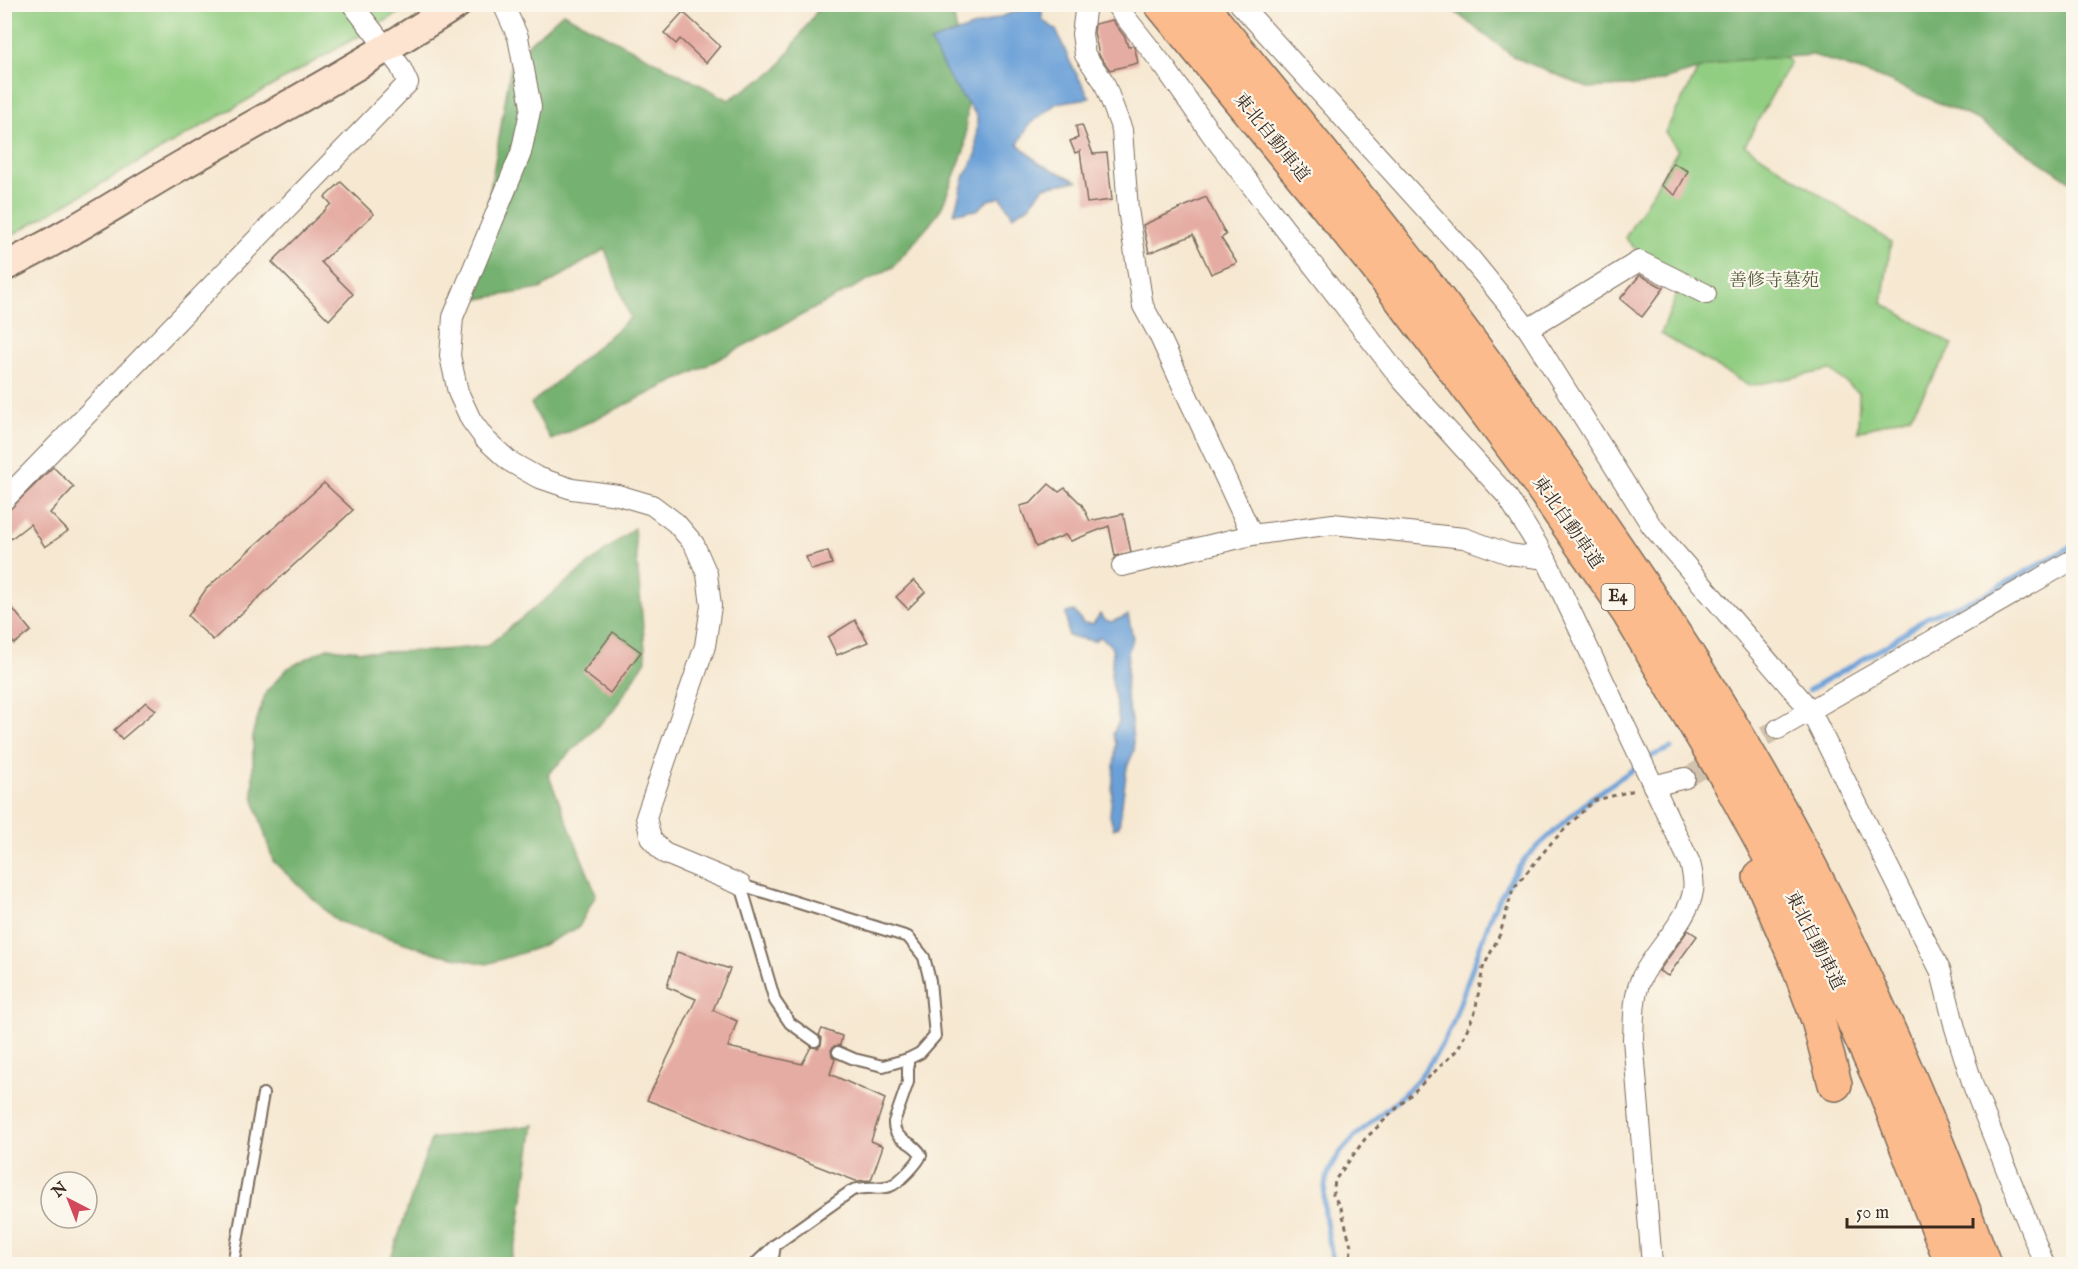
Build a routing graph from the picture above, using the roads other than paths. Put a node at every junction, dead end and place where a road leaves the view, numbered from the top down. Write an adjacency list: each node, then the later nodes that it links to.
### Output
1 (352, 4): 9 (street)
2 (457, 4): 9 (street)
3 (503, 4): 23 (street)
4 (1086, 4): 14 (street)
5 (1115, 4): 16 (street)
6 (1161, 4): 15 (highway, 東北自動車道 / E4)
7 (1200, 4): 35 (highway, 東北自動車道 / E4)
8 (1240, 4): 12 (street)
9 (388, 49): 10 (street); 13 (street)
10 (4, 267)
11 (1706, 294): 12 (street)
12 (1528, 329): 19 (street)
13 (4, 500)
14 (1252, 535): 16 (street); 18 (street)
15 (1586, 549): 27 (highway); 34 (highway, 東北自動車道 / E4)
16 (1546, 559): 22 (street)
17 (2073, 559): 19 (street)
18 (1122, 566)
19 (1810, 710): 20 (street); 36 (street)
20 (1778, 729)
21 (1685, 778): 22 (street)
22 (1653, 786): 33 (street)
23 (741, 885): 24 (lane); 26 (lane)
24 (815, 1041)
25 (838, 1052): 26 (lane)
26 (908, 1059): 29 (lane)
27 (1835, 1084)
28 (263, 1094): 30 (lane)
29 (776, 1245): 31 (lane); 32 (lane)
30 (232, 1264)
31 (755, 1264)
32 (772, 1264)
33 (1653, 1264)
34 (1953, 1264)
35 (1984, 1264)
36 (2044, 1264)

